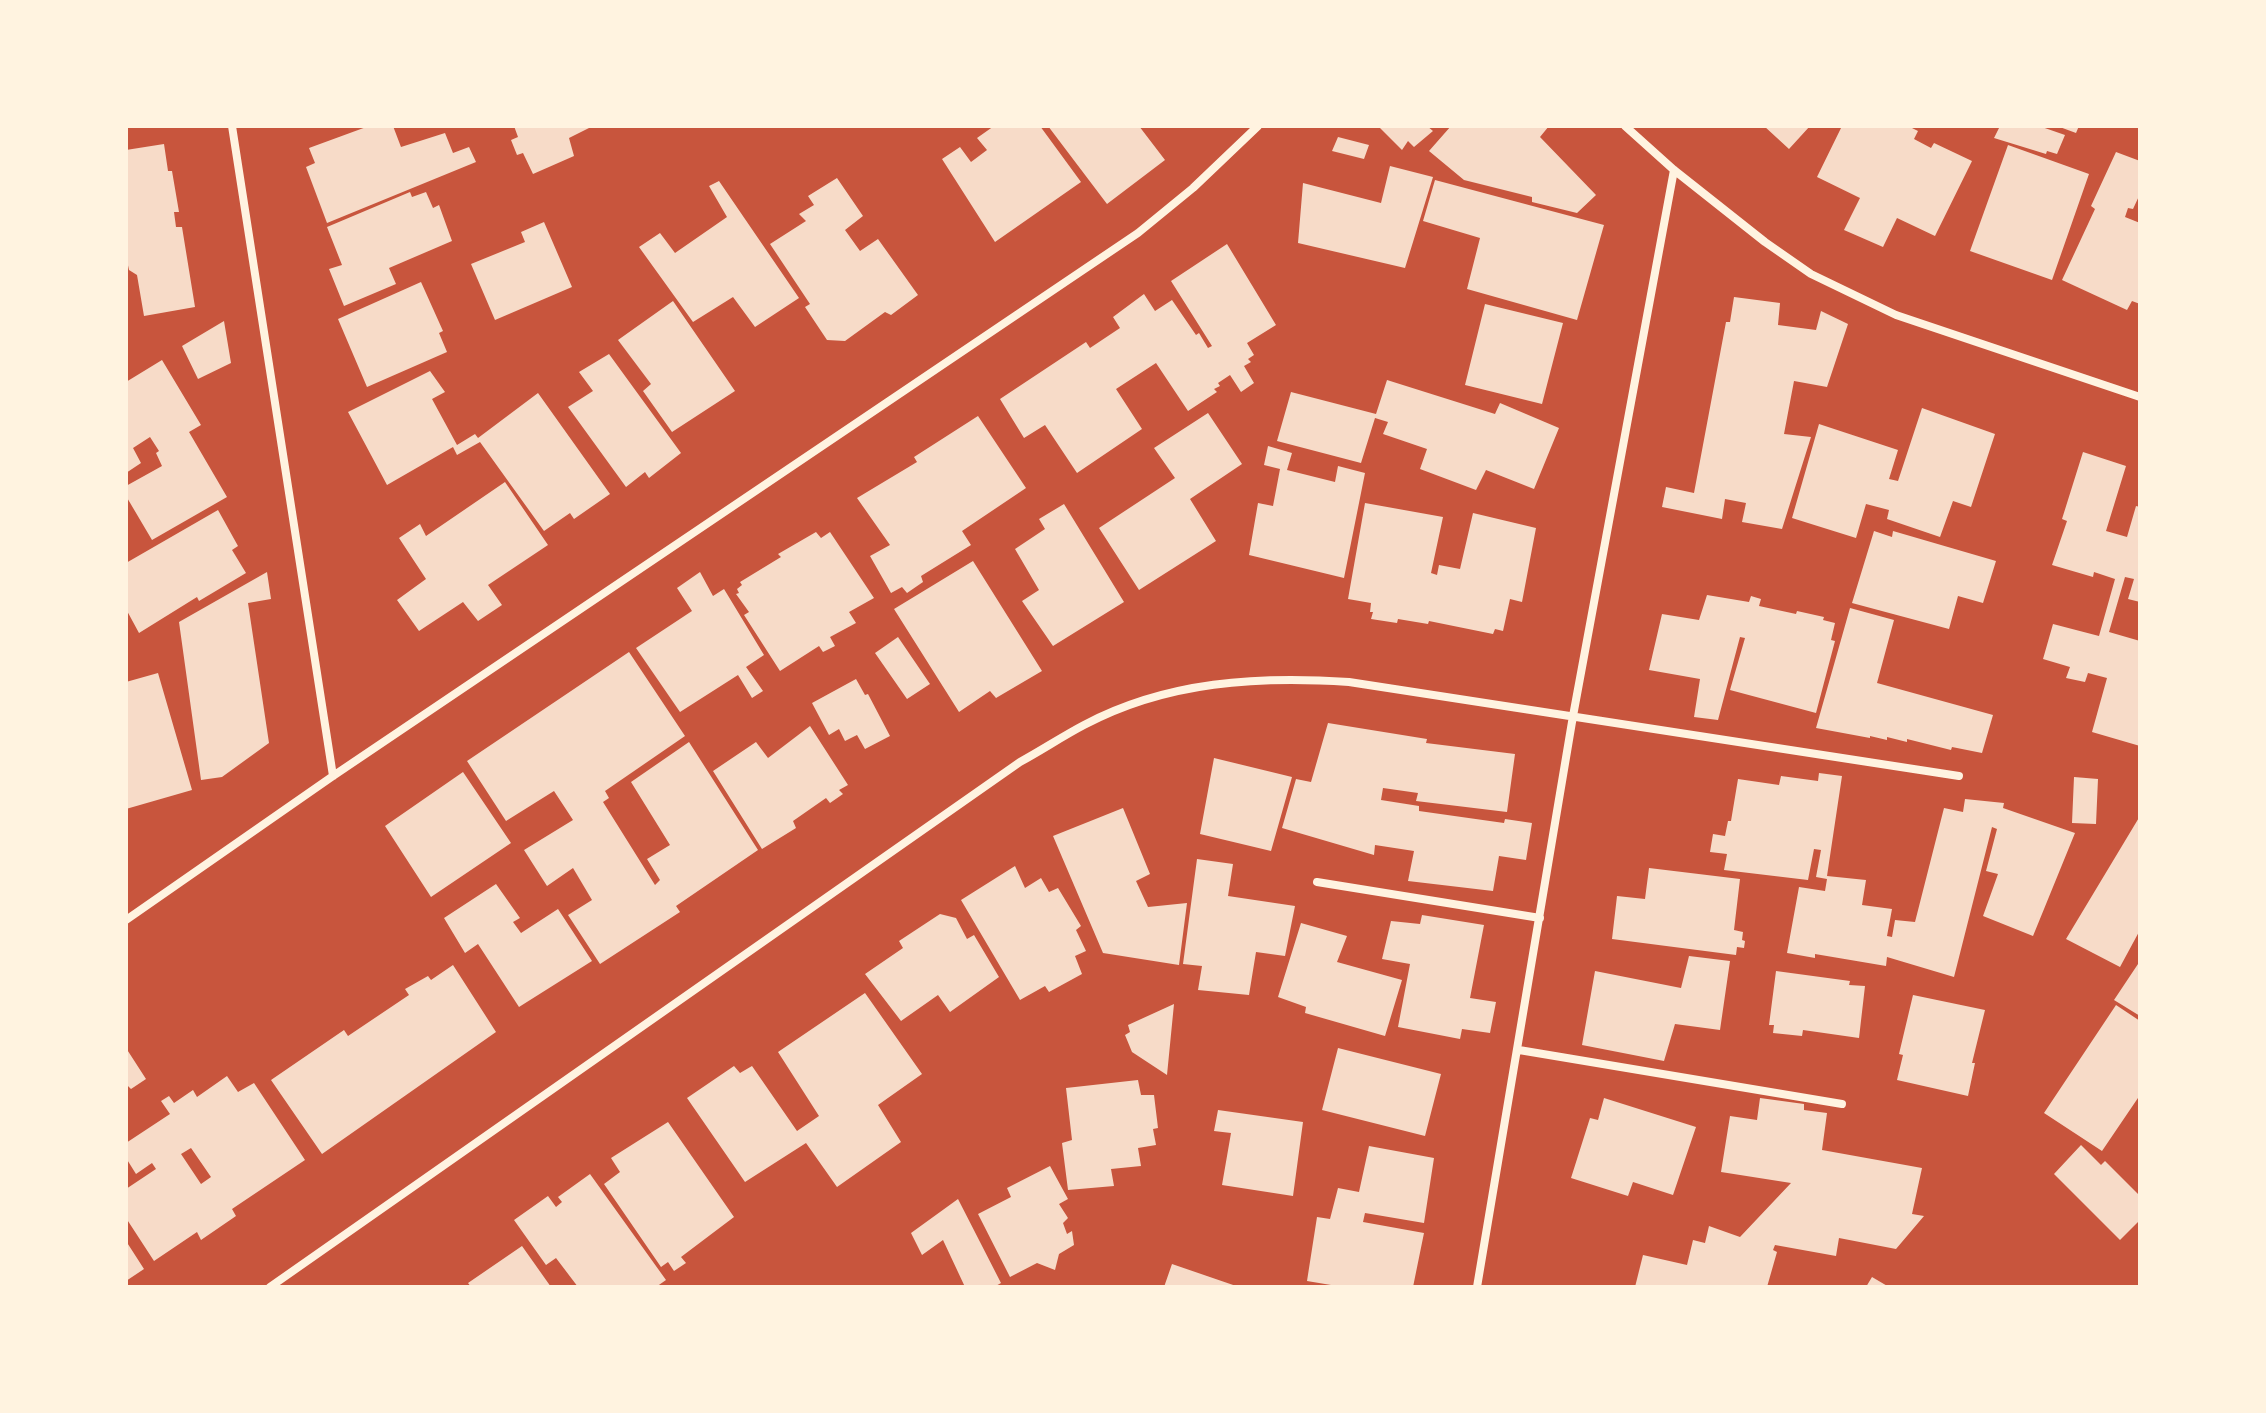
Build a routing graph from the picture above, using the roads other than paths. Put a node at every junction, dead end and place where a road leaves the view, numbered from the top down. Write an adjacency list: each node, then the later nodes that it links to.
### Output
1 (232, 126): 7 (street)
2 (1258, 126): 7 (street)
3 (1625, 126): 4 (street)
4 (1674, 170): 5 (street); 6 (street)
5 (2140, 397)
6 (1573, 716): 8 (street); 10 (street); 14 (street)
7 (333, 776): 11 (street)
8 (1959, 776)
9 (1317, 882): 10 (street)
10 (1540, 918): 12 (street)
11 (126, 920)
12 (1519, 1050): 13 (street); 15 (street)
13 (1842, 1104)
14 (270, 1287)
15 (1477, 1287)

